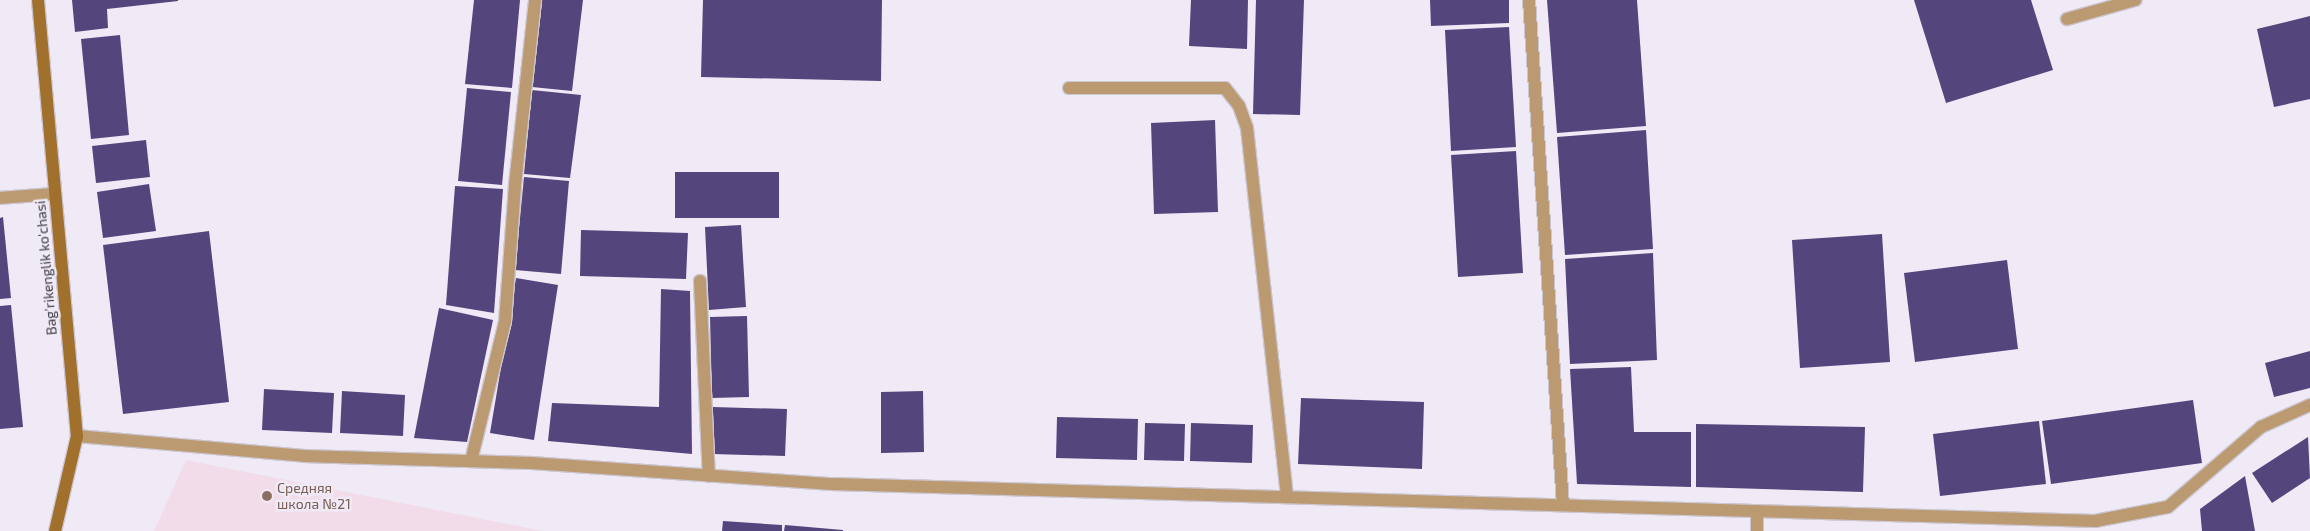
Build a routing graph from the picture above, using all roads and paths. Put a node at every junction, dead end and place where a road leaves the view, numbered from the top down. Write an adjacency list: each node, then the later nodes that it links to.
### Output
1 (38, 0): 7 (main road, Bag'rikenglik ko'chasi)
2 (535, 0): 12 (street)
3 (1530, 0): 15 (street)
4 (2135, 0): 5 (street)
5 (2068, 19)
6 (1069, 88): 14 (street)
7 (54, 194): 8 (street); 11 (main road, Bag'rikenglik ko'chasi)
8 (0, 198)
9 (700, 281): 13 (street)
10 (2310, 405): 16 (street)
11 (77, 436): 12 (street); 17 (main road, Bag'rikenglik ko'chasi)
12 (471, 461): 13 (street)
13 (709, 476): 14 (street)
14 (1287, 497): 15 (street)
15 (1563, 505): 16 (street)
16 (1757, 511): 18 (street)
17 (55, 531)
18 (1757, 531)

